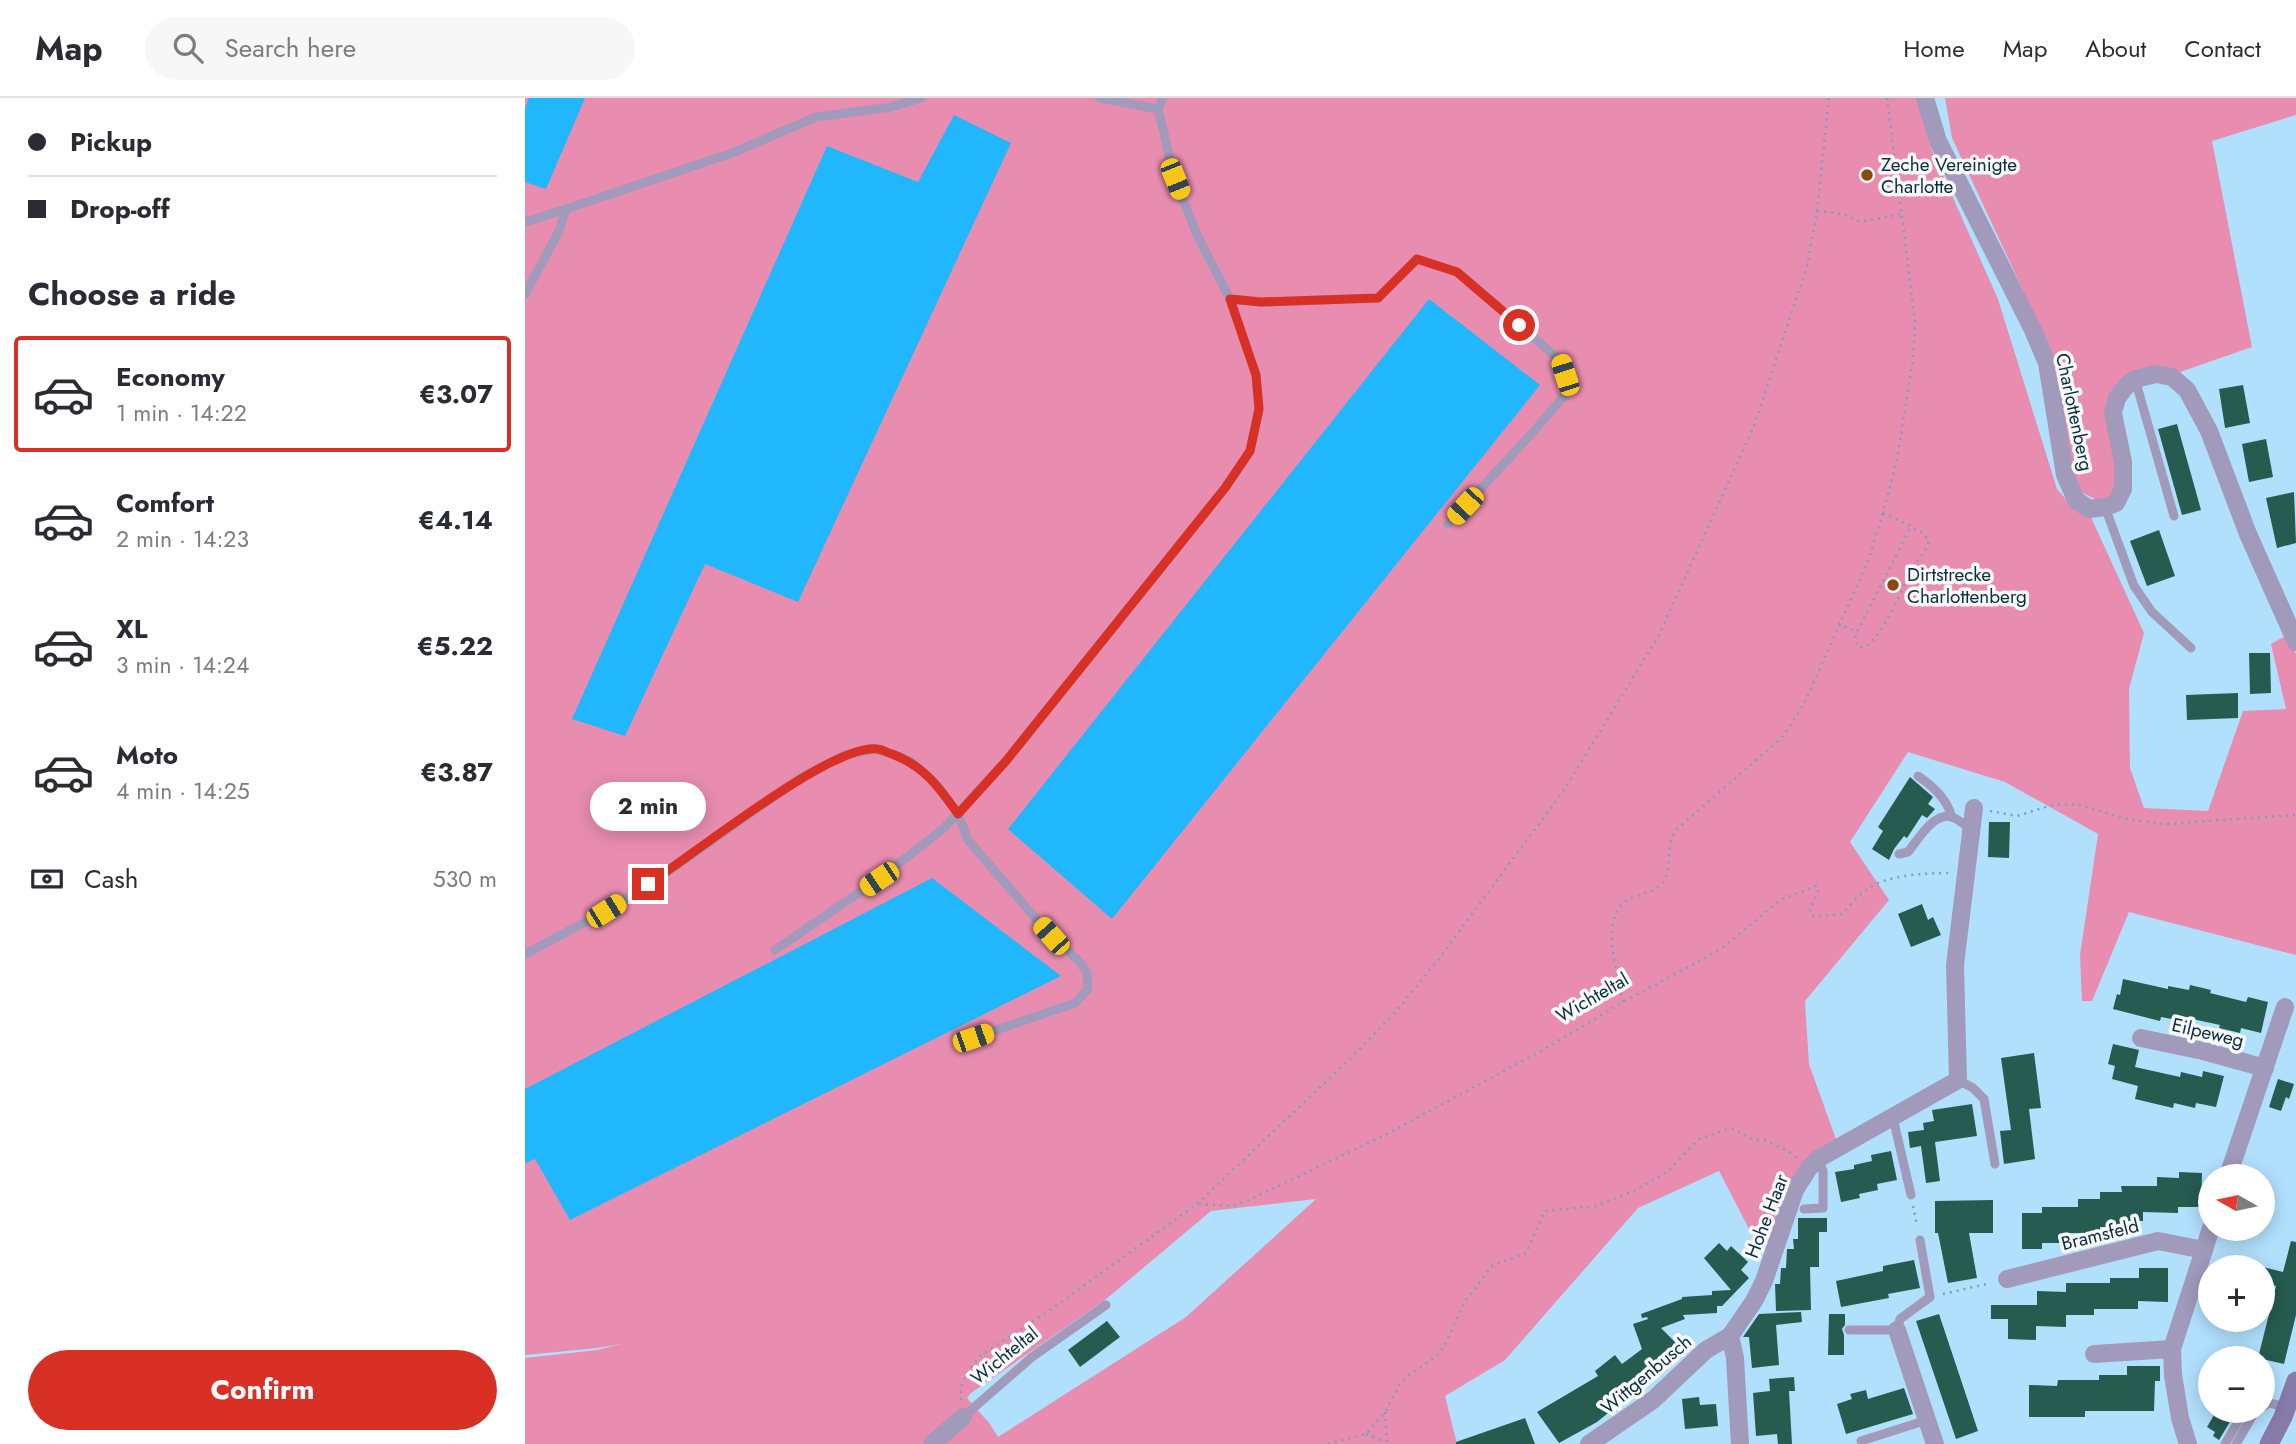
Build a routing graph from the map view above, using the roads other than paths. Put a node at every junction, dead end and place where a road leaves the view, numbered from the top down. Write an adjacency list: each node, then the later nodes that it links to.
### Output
1 (921, 98): 6 (lane)
2 (1100, 98): 5 (lane)
3 (1163, 98): 5 (lane)
4 (1925, 98): 11 (street, Charlottenberg)
5 (1158, 109): 9 (lane)
6 (566, 209): 7 (lane); 8 (lane)
7 (525, 222)
8 (525, 294)
9 (1230, 299): 13 (lane); 18 (lane)
10 (2136, 379): 11 (street, Charlottenberg); 12 (lane); 14 (street)
11 (2105, 508): 15 (lane)
12 (2174, 516)
13 (1447, 524)
14 (2296, 642)
15 (2191, 648)
16 (1918, 776): 19 (lane)
17 (1974, 808): 20 (street)
18 (958, 814): 22 (lane); 23 (lane); 25 (lane)
19 (1952, 817): 20 (lane); 21 (lane)
20 (1972, 830): 28 (street)
21 (1899, 854)
22 (775, 950)
23 (525, 954)
24 (2285, 1007): 27 (street, Eilpeweg)
25 (973, 1038)
26 (2141, 1038): 27 (street, Eilpeweg)
27 (2265, 1068): 32 (street, Eilpeweg)
28 (1958, 1080): 29 (street); 31 (lane)
29 (1893, 1118): 30 (street); 33 (lane)
30 (1814, 1164): 34 (lane); 42 (street, Hohe Haar)
31 (1995, 1164)
32 (2232, 1164)
33 (1911, 1195)
34 (1804, 1209)
35 (1920, 1240): 41 (lane)
36 (2207, 1241): 37 (street)
37 (2204, 1250): 38 (street, Bramsfeld); 43 (street)
38 (2007, 1279)
39 (1106, 1305): 46 (lane, Wichteltal)
40 (1849, 1330): 41 (lane)
41 (1898, 1330): 47 (street)
42 (1730, 1336): 52 (street, Wittgenbusch); 53 (street)
43 (2172, 1349): 44 (street); 55 (street)
44 (2094, 1354)
45 (2281, 1398): 58 (main road)
46 (963, 1417): 51 (street, Wichteltal)
47 (1927, 1420): 50 (lane); 54 (street)
48 (2237, 1423): 56 (lane)
49 (2248, 1423): 57 (lane)
50 (1861, 1441)
51 (932, 1444)
52 (1589, 1444)
53 (1740, 1444)
54 (1935, 1444)
55 (2188, 1444)
56 (2225, 1444)
57 (2236, 1444)
58 (2269, 1444)

